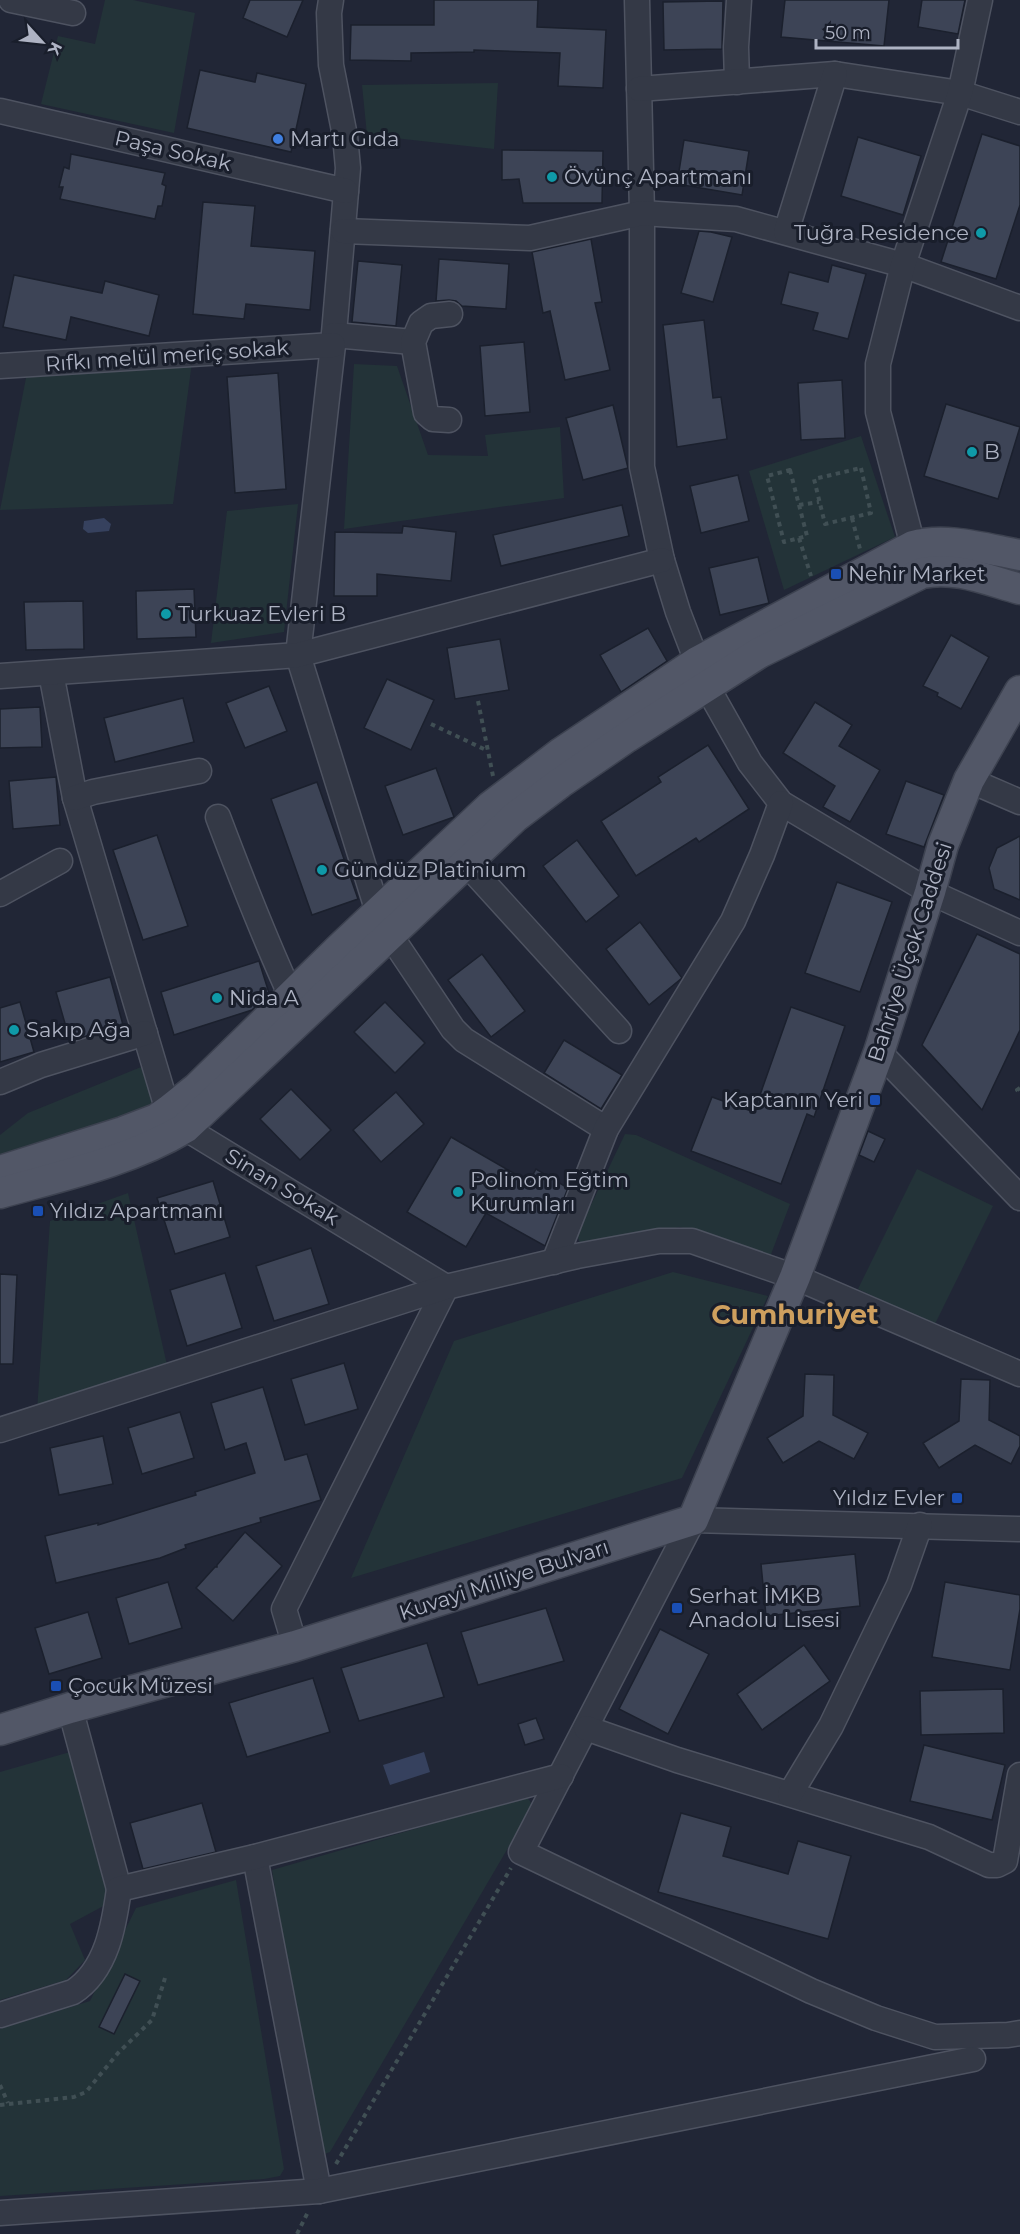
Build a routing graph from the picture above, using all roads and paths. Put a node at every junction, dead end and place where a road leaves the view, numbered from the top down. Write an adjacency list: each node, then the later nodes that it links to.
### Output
1 (11, 0): 6 (street)
2 (331, 0): 13 (street)
3 (637, 0): 9 (street)
4 (739, 0): 8 (street)
5 (980, 0): 10 (street)
6 (73, 13)
7 (835, 74): 8 (street); 10 (street); 16 (street)
8 (737, 82): 9 (street)
9 (639, 89): 14 (street)
10 (960, 93): 12 (street); 17 (street)
11 (0, 111): 13 (street, Paşa Sokak)
12 (1020, 112)
13 (346, 191): 15 (street)
14 (642, 213): 15 (street); 16 (street); 33 (street)
15 (344, 231): 20 (street)
16 (786, 232): 17 (street)
17 (903, 265): 18 (street); 29 (street)
18 (1020, 308)
19 (450, 314): 21 (street)
20 (334, 340): 21 (street, Rıfkı melül meriç sokak); 22 (street, Rıfkı melül meriç sokak); 36 (street)
21 (413, 342): 23 (street)
22 (0, 366)
23 (449, 420)
24 (820, 502): 25 (path); 26 (path); 26 (path)
25 (800, 506): 28 (path); 28 (path)
26 (852, 518): 32 (path)
27 (1020, 535): 30 (main road)
28 (798, 538): 34 (path)
29 (913, 546): 30 (main road); 38 (main road)
30 (971, 546): 31 (main road)
31 (1020, 555)
32 (861, 556)
33 (662, 560): 36 (street); 38 (street)
34 (813, 583)
35 (1020, 589): 38 (main road)
36 (298, 655): 37 (street); 56 (street)
37 (51, 673): 39 (street); 48 (street)
38 (701, 674): 47 (main road); 50 (street); 53 (main road)
39 (0, 676)
40 (1020, 691): 42 (main road, Bahriye Üçok Caddesi)
41 (478, 701): 44 (path)
42 (1012, 721): 46 (main road, Bahriye Üçok Caddesi)
43 (431, 724): 44 (path)
44 (487, 750): 47 (path)
45 (199, 771): 48 (street)
46 (969, 780): 49 (street); 54 (main road, Bahriye Üçok Caddesi)
47 (507, 794): 56 (main road)
48 (75, 798): 60 (street)
49 (1020, 802)
50 (780, 803): 54 (street); 64 (street)
51 (218, 817): 58 (street)
52 (60, 861): 55 (street)
53 (465, 862): 56 (main road); 59 (street)
54 (930, 892): 57 (street); 61 (main road, Bahriye Üçok Caddesi)
55 (0, 894)
56 (384, 924): 58 (main road); 63 (main road); 64 (street)
57 (1020, 933)
58 (291, 996): 63 (main road)
59 (619, 1031)
60 (145, 1033): 62 (street); 63 (street)
61 (879, 1052): 67 (street); 69 (main road, Bahriye Üçok Caddesi)
62 (0, 1082)
63 (177, 1120): 65 (main road); 66 (main road); 70 (street, Sinan Sokak)
64 (606, 1129): 68 (street)
65 (0, 1172)
66 (0, 1193)
67 (1020, 1198)
68 (554, 1262): 69 (street); 70 (street)
69 (795, 1277): 71 (street); 73 (main road, Bahriye Üçok Caddesi)
70 (446, 1287): 72 (street); 76 (street)
71 (1020, 1374)
72 (0, 1430)
73 (693, 1520): 74 (street, Kuvayi Milliye Bulvarı); 76 (main road, Kuvayi Milliye Bulvarı); 78 (street)
74 (920, 1525): 75 (street, Kuvayi Milliye Bulvarı); 82 (street)
75 (1020, 1529)
76 (295, 1646): 77 (main road, Kuvayi Milliye Bulvarı)
77 (70, 1708): 79 (main road, Kuvayi Milliye Bulvarı); 85 (street)
78 (586, 1728): 81 (street); 82 (street)
79 (0, 1730)
80 (1020, 1775): 82 (street)
81 (561, 1776): 83 (street); 84 (street)
82 (790, 1794)
83 (521, 1852): 88 (street); 93 (path)
84 (255, 1857): 85 (street); 93 (street)
85 (119, 1889): 87 (street)
86 (165, 1978): 91 (path)
87 (0, 2015)
88 (1020, 2033)
89 (973, 2060): 93 (street)
90 (0, 2085): 91 (path)
91 (9, 2103): 92 (path)
92 (0, 2105)
93 (320, 2191): 94 (street); 95 (path)
94 (0, 2213)
95 (297, 2234)

